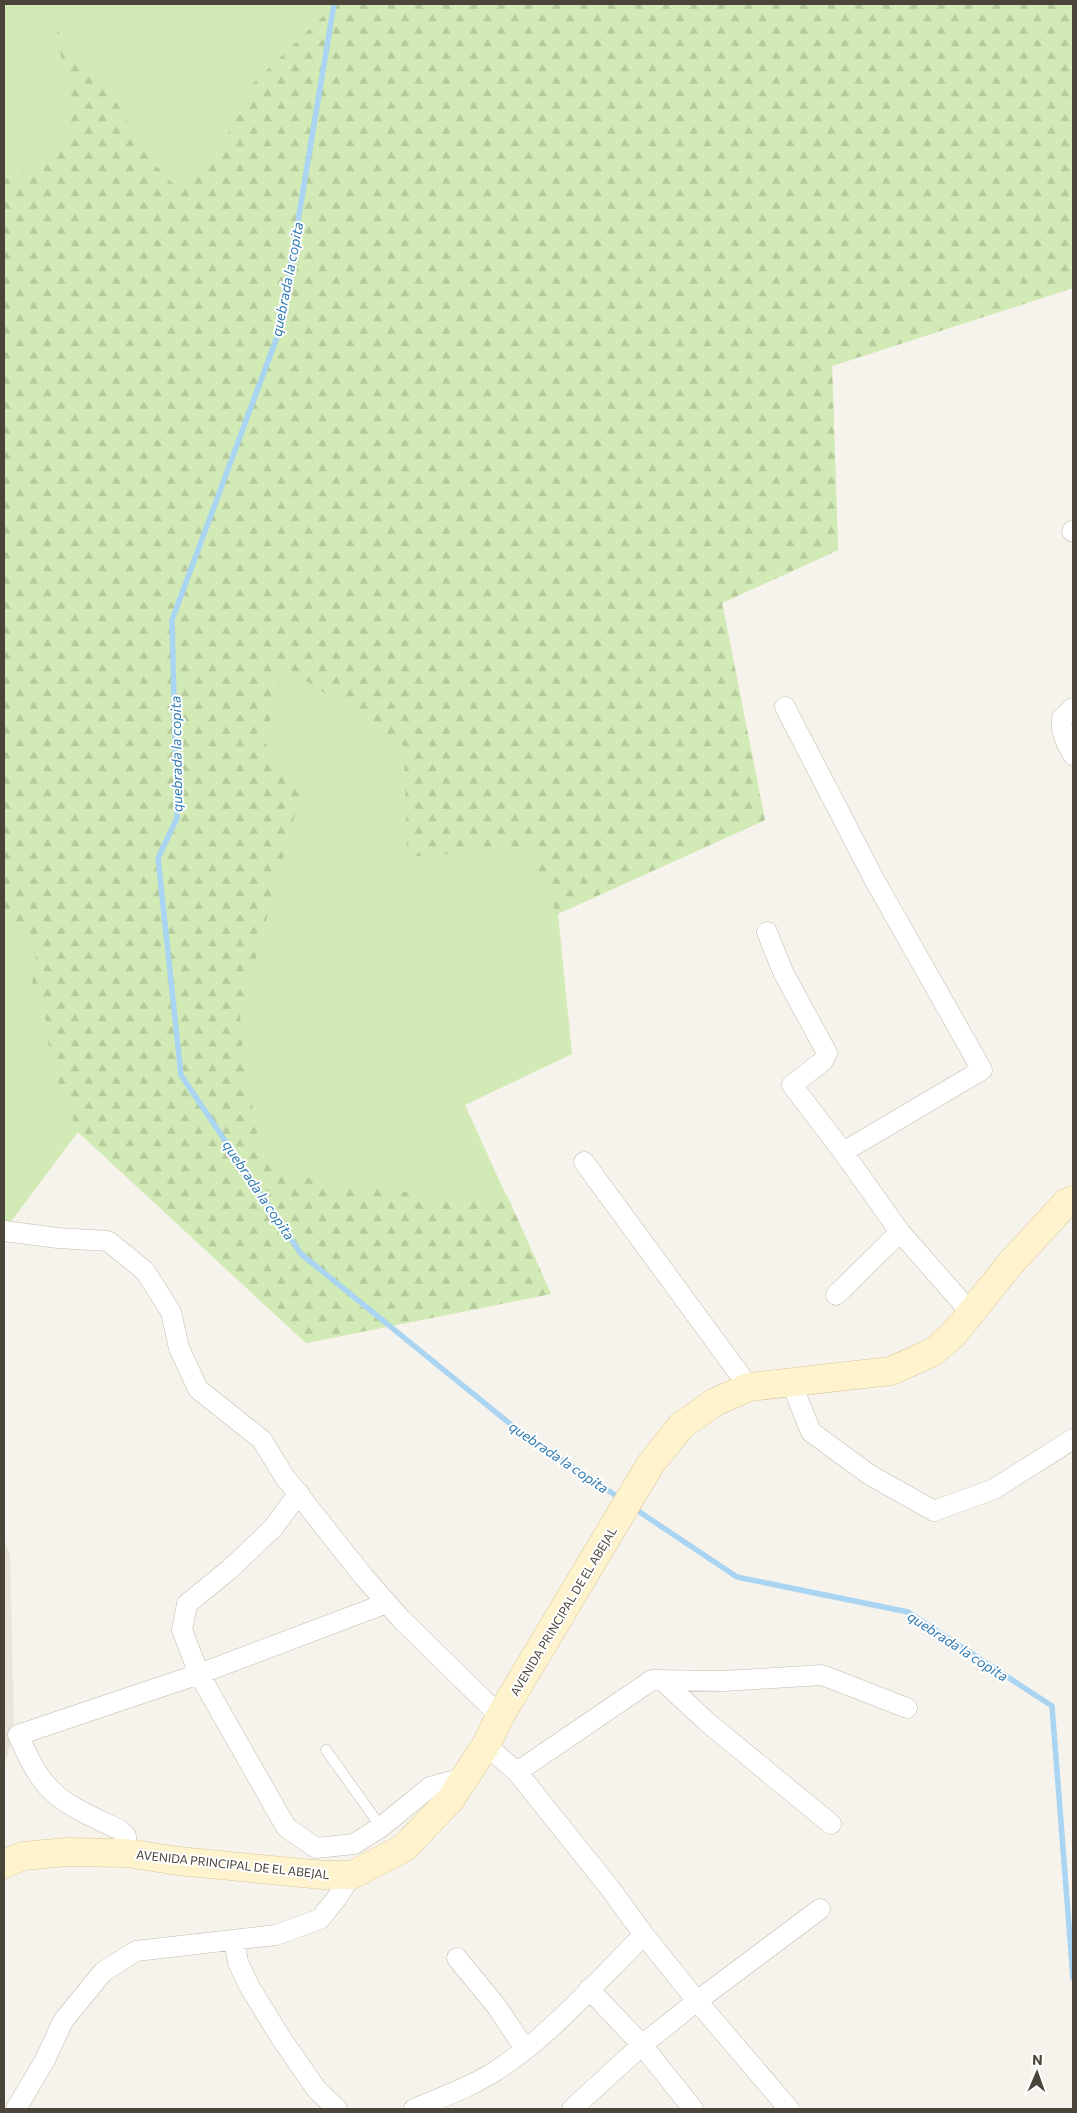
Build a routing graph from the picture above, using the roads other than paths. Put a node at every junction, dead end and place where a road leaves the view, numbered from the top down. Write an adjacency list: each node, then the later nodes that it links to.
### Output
1 (785, 707): 5 (street)
2 (1073, 708): 3 (street)
3 (1073, 755)
4 (767, 932): 5 (street)
5 (843, 1152): 9 (street)
6 (584, 1162): 13 (street)
7 (1071, 1203): 11 (main road, AVENIDA PRINCIPAL DE EL ABEJAL)
8 (4, 1231): 15 (street)
9 (900, 1232): 10 (street); 11 (street)
10 (836, 1294)
11 (972, 1313): 12 (main road, AVENIDA PRINCIPAL DE EL ABEJAL)
12 (791, 1382): 13 (main road, AVENIDA PRINCIPAL DE EL ABEJAL); 14 (street)
13 (748, 1387): 20 (main road, AVENIDA PRINCIPAL DE EL ABEJAL)
14 (1073, 1439)
15 (299, 1493): 16 (street); 17 (street)
16 (387, 1603): 17 (street); 20 (street)
17 (199, 1674): 26 (street); 27 (street)
18 (662, 1680): 19 (street); 23 (street); 25 (street)
19 (906, 1708)
20 (500, 1716): 21 (main road, AVENIDA PRINCIPAL DE EL ABEJAL)
21 (486, 1745): 23 (street); 24 (main road, AVENIDA PRINCIPAL DE EL ABEJAL)
22 (326, 1750): 26 (lane)
23 (517, 1772): 31 (street)
24 (467, 1777): 26 (street); 29 (main road, AVENIDA PRINCIPAL DE EL ABEJAL)
25 (831, 1824)
26 (381, 1826)
27 (127, 1853): 28 (main road, AVENIDA PRINCIPAL DE EL ABEJAL); 29 (main road, AVENIDA PRINCIPAL DE EL ABEJAL)
28 (4, 1864)
29 (352, 1875): 32 (street)
30 (820, 1909): 35 (street)
31 (644, 1935): 34 (street); 35 (street)
32 (234, 1941): 38 (street); 39 (street)
33 (457, 1958): 37 (street)
34 (589, 1989): 36 (street); 37 (street)
35 (697, 2001): 36 (street); 43 (street)
36 (642, 2045): 41 (street); 42 (street)
37 (525, 2049): 40 (street)
38 (16, 2109)
39 (337, 2109)
40 (414, 2109)
41 (572, 2109)
42 (693, 2109)
43 (789, 2109)

